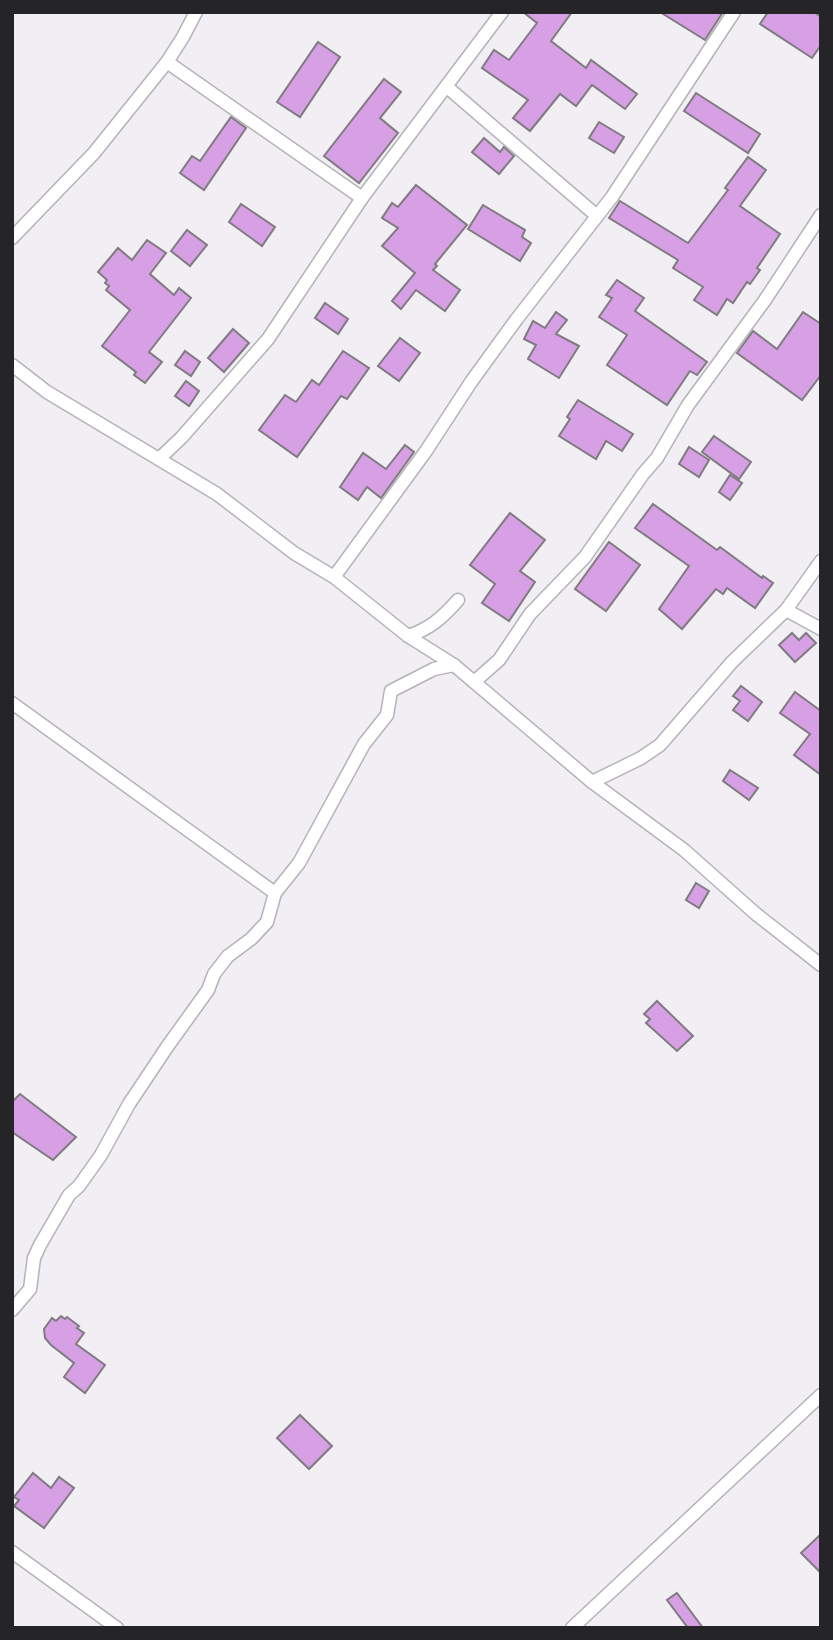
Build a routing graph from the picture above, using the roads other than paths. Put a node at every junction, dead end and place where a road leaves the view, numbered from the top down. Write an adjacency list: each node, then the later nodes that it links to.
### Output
1 (195, 12): 4 (street)
2 (502, 12): 5 (street)
3 (734, 12): 8 (street)
4 (167, 62): 6 (street); 9 (street)
5 (447, 87): 6 (street); 8 (street)
6 (362, 198): 11 (street)
7 (821, 215): 19 (street)
8 (597, 216): 13 (street)
9 (12, 238)
10 (12, 365): 11 (street)
11 (160, 458): 13 (street)
12 (821, 561): 15 (street)
13 (334, 577): 17 (street)
14 (458, 600): 17 (street)
15 (786, 610): 16 (street); 21 (street)
16 (821, 629)
17 (408, 636): 18 (street)
18 (454, 665): 19 (street); 22 (street)
19 (474, 682): 21 (street)
20 (12, 703): 22 (street)
21 (592, 782): 23 (street)
22 (275, 893): 24 (street)
23 (821, 965)
24 (12, 1310)
25 (821, 1395): 28 (street)
26 (12, 1552): 27 (street)
27 (117, 1628)
28 (572, 1628)

